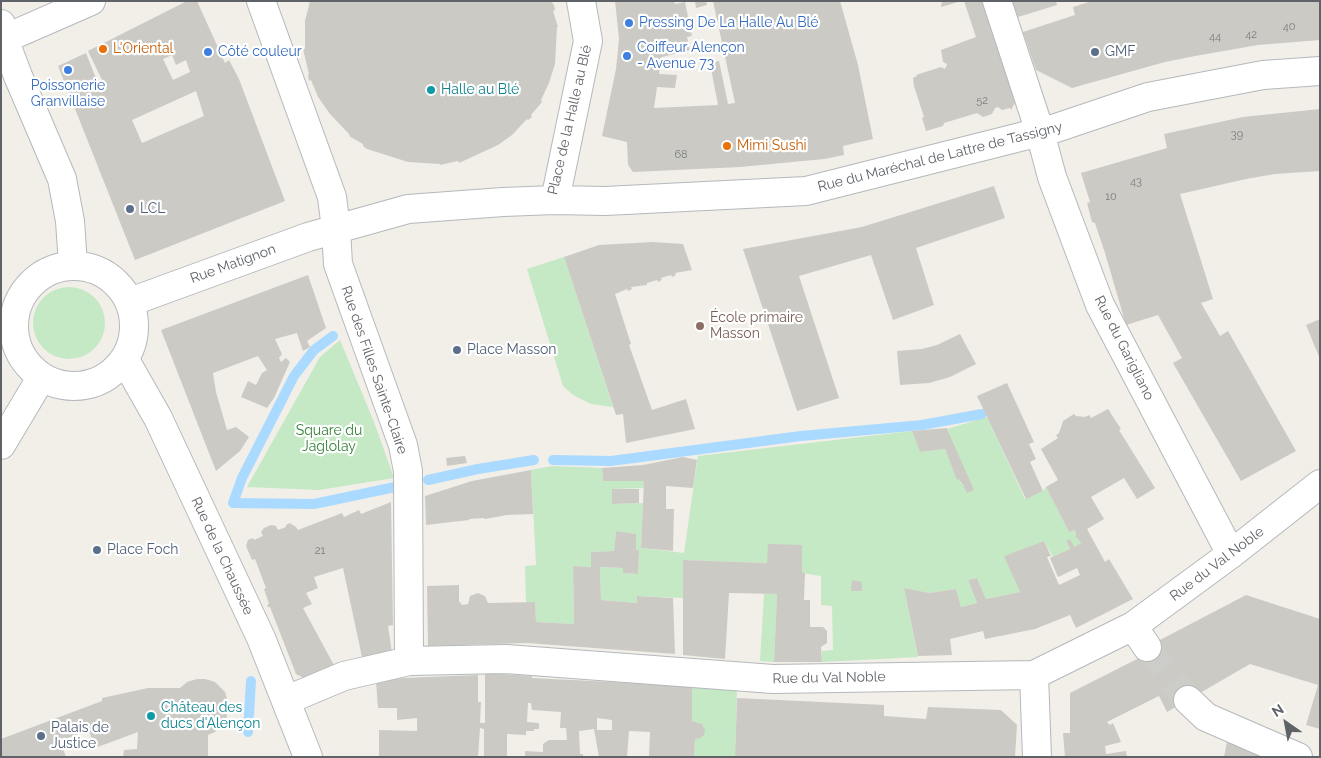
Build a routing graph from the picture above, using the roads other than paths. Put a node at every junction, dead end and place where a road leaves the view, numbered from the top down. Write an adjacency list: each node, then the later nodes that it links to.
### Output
1 (91, 1): 5 (street)
2 (261, 1): 10 (street)
3 (581, 1): 9 (street, Place de la Halle au Blé)
4 (997, 1): 8 (street, Rue du Garigliano)
5 (3, 32): 7 (street)
6 (1320, 71): 8 (street, Rue du Maréchal de Lattre de Tassigny)
7 (10, 74): 11 (street)
8 (1040, 132): 9 (street, Rue du Maréchal de Lattre de Tassigny); 18 (street, Rue du Garigliano)
9 (555, 200): 10 (street, Place de la Halle au Blé)
10 (336, 229): 13 (street, Rue Matignon); 19 (street, Rue des Filles Sainte-Claire)
11 (73, 265): 12 (street); 13 (street)
12 (9, 300): 15 (street)
13 (130, 302): 14 (street)
14 (125, 360): 15 (street); 21 (street, Rue de la Chaussée)
15 (42, 378): 16 (street)
16 (1, 445)
17 (1320, 484): 18 (street, Rue du Val Noble)
18 (1231, 554): 20 (street, Rue du Val Noble)
19 (408, 661): 20 (street, Rue du Val Noble); 21 (street, Rue du Val Noble)
20 (1034, 675): 24 (street)
21 (287, 700): 23 (street, Rue de la Chaussée)
22 (1188, 700): 25 (street)
23 (308, 757)
24 (1037, 757)
25 (1298, 757)

